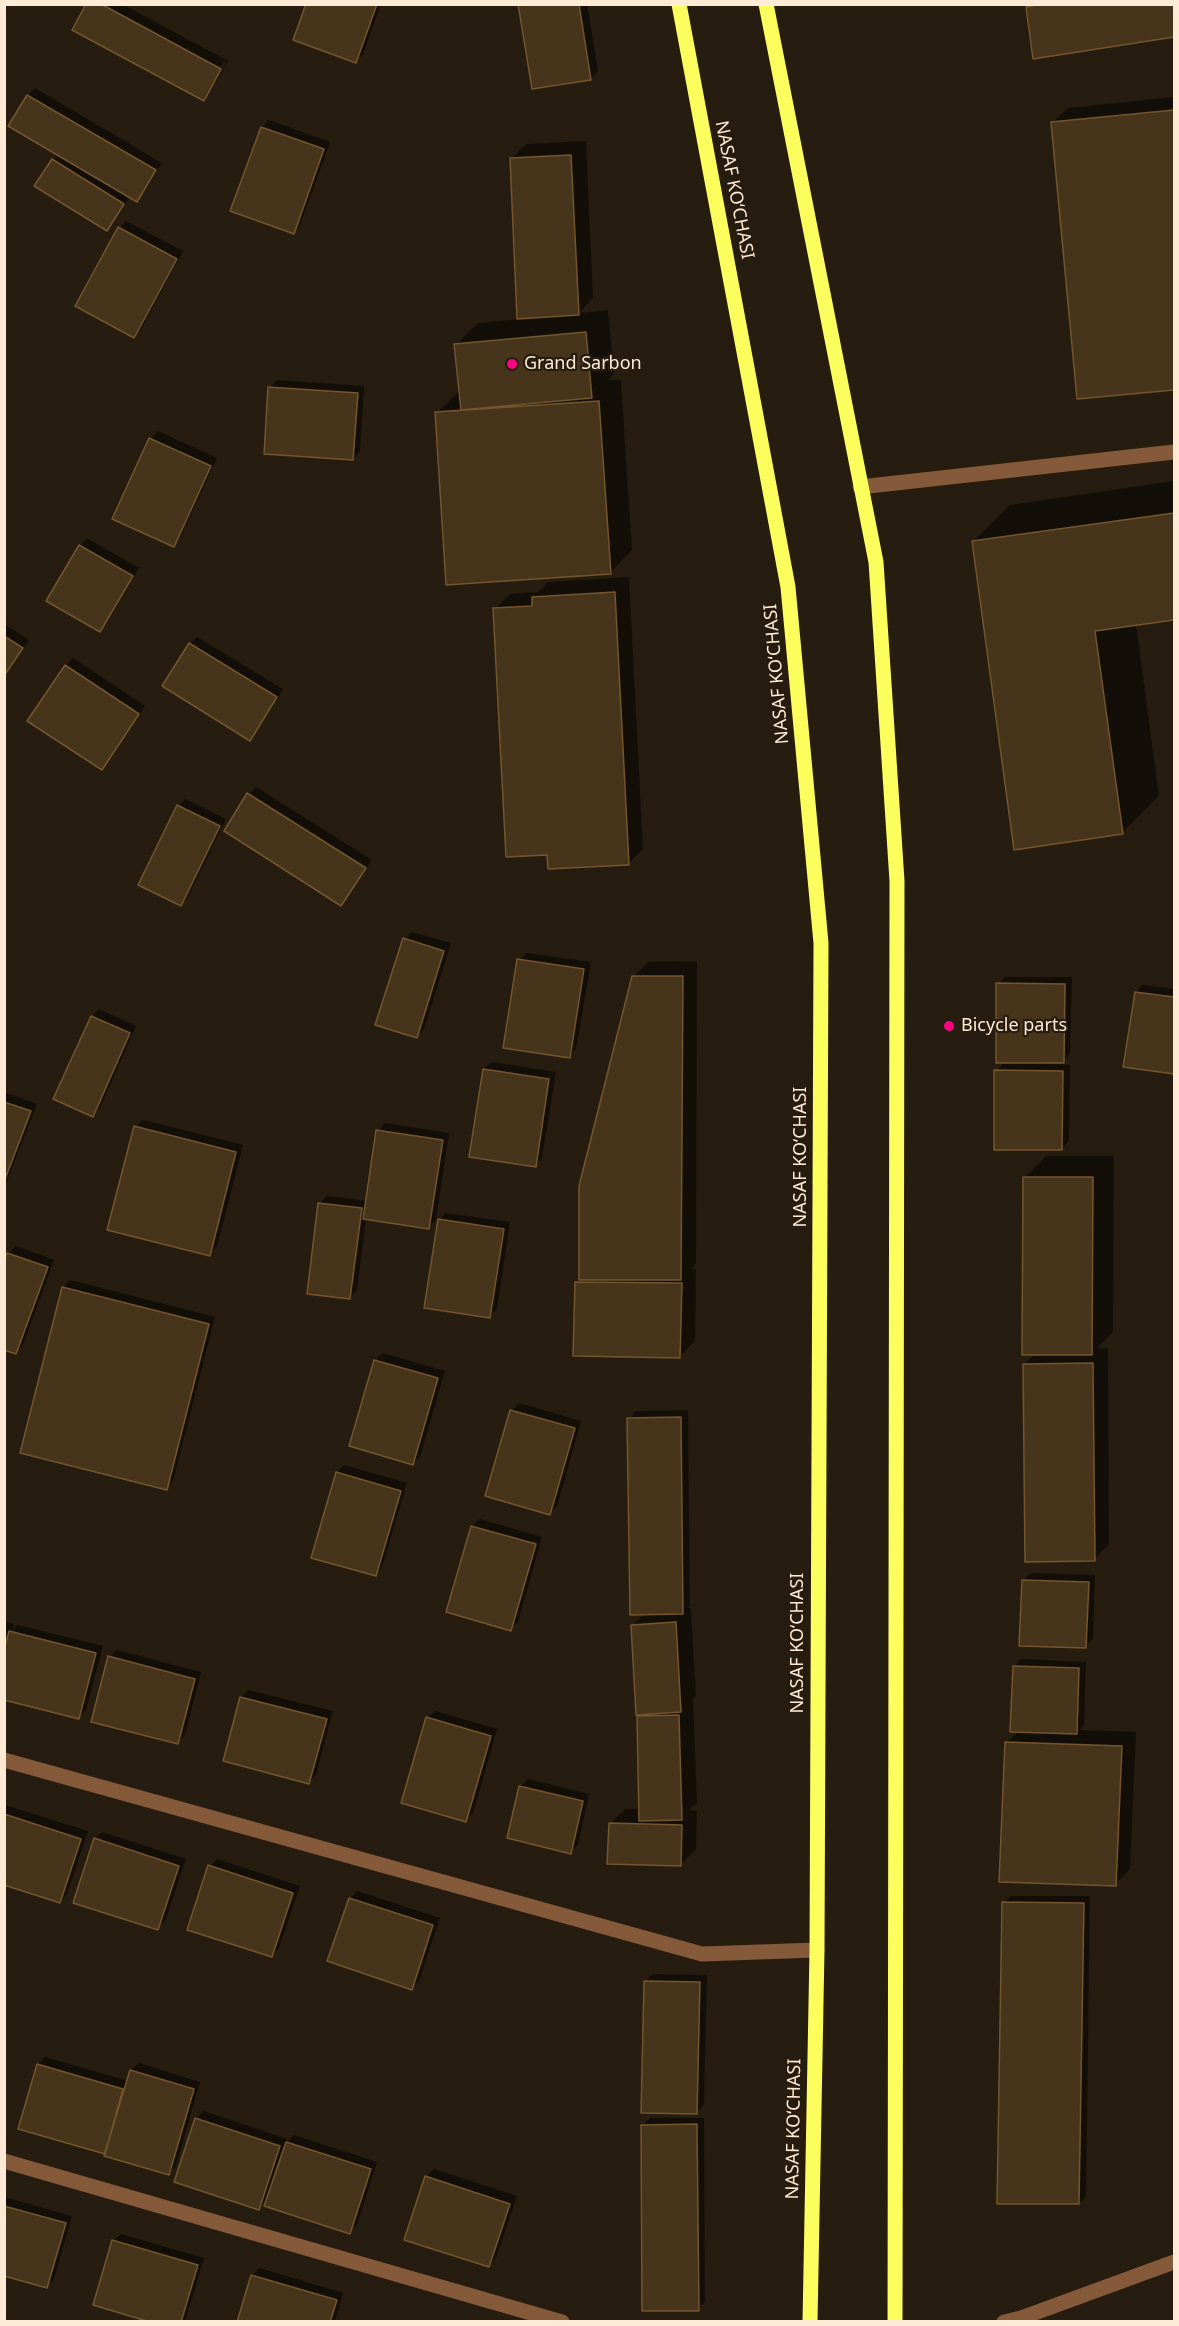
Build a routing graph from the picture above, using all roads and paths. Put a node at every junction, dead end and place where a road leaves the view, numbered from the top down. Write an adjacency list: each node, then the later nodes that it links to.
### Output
1 (679, 4): 6 (main road, NASAF KO‘CHASI)
2 (766, 4): 4 (main road)
3 (1174, 452): 4 (street)
4 (860, 487): 11 (main road)
5 (4, 1760): 6 (street)
6 (817, 1950): 10 (main road, NASAF KO‘CHASI)
7 (4, 2161): 9 (street)
8 (1174, 2262): 12 (street)
9 (562, 2322)
10 (810, 2322)
11 (895, 2322)
12 (1004, 2322)

